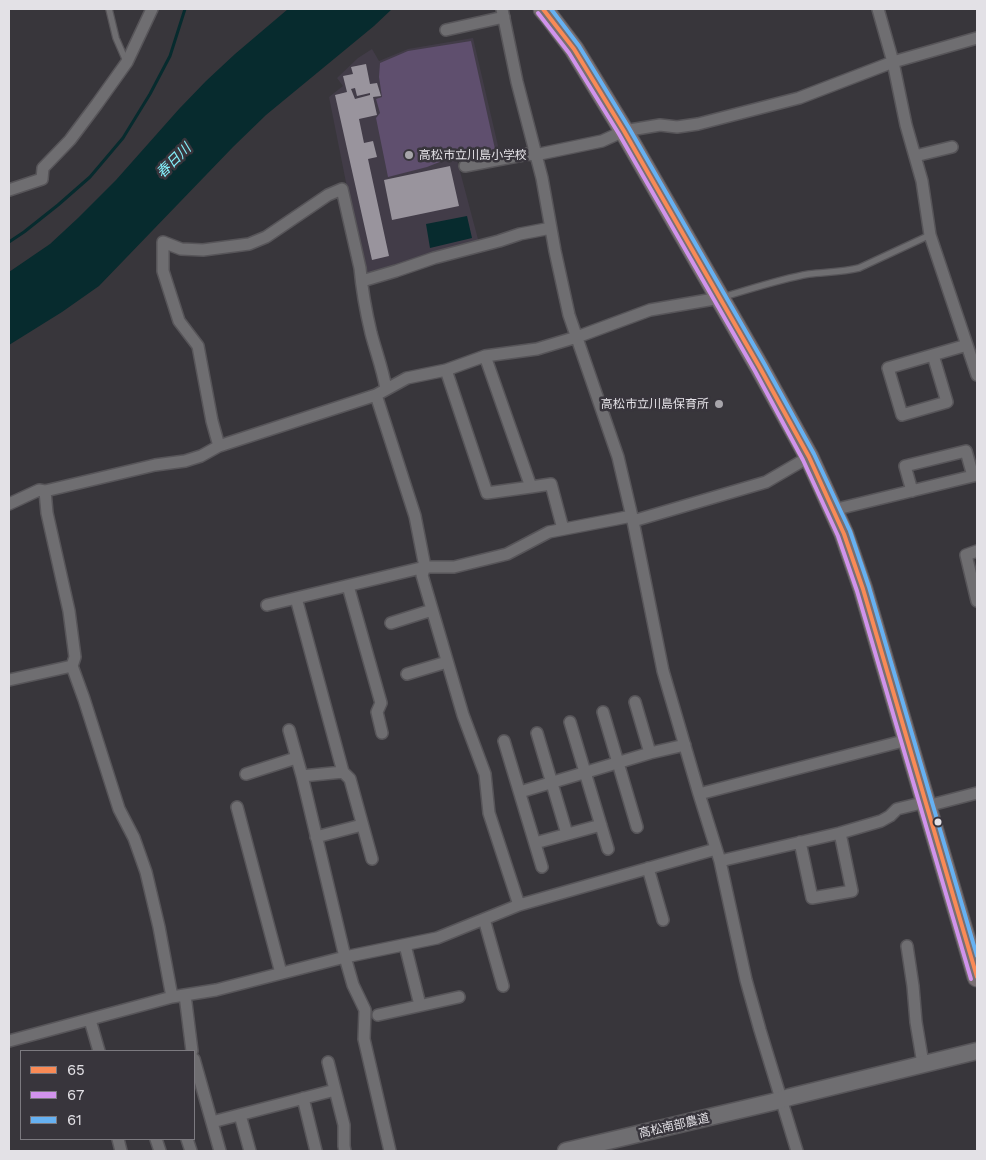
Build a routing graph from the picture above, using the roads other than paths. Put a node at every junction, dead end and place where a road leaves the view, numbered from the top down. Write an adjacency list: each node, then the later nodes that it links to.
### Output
1 (109, 9): 8 (lane)
2 (152, 9): 8 (street)
3 (543, 9): 10 (main road)
4 (878, 9): 9 (street)
5 (503, 13): 6 (street); 12 (street)
6 (446, 30)
7 (977, 38): 9 (street)
8 (126, 62): 15 (street)
9 (893, 62): 10 (street); 13 (street)
10 (624, 131): 12 (street); 19 (main road)
11 (952, 147): 13 (street)
12 (535, 155): 14 (street); 16 (street)
13 (915, 156): 17 (street)
14 (465, 166)
15 (9, 190)
16 (551, 228): 18 (street); 20 (street)
17 (930, 235): 19 (lane); 21 (street)
18 (362, 280): 26 (street); 27 (street)
19 (720, 298): 20 (street); 28 (main road)
20 (577, 338): 23 (street); 35 (street)
21 (967, 345): 22 (street); 25 (street)
22 (933, 355): 22 (street)
23 (485, 356): 24 (street); 30 (street)
24 (446, 370): 26 (street); 30 (street)
25 (977, 375)
26 (381, 392): 27 (street); 38 (street)
27 (219, 446): 31 (street)
28 (810, 456): 34 (main road); 35 (street)
29 (975, 476): 32 (street); 32 (street)
30 (531, 487): 36 (street)
31 (45, 491): 33 (street); 46 (street)
32 (912, 491): 34 (street)
33 (9, 504)
34 (834, 510): 56 (main road)
35 (633, 519): 36 (street); 57 (street)
36 (563, 530): 38 (street)
37 (977, 551): 41 (street)
38 (425, 567): 39 (street); 43 (street)
39 (348, 586): 40 (street); 54 (street)
40 (296, 598): 42 (street); 61 (street)
41 (977, 602)
42 (267, 604)
43 (432, 610): 44 (street); 45 (street)
44 (391, 623)
45 (447, 662): 47 (street); 85 (street)
46 (72, 666): 48 (street); 95 (street)
47 (407, 674)
48 (9, 680)
49 (635, 702): 58 (street)
50 (602, 712): 60 (street)
51 (570, 722): 62 (street)
52 (289, 730): 59 (street)
53 (537, 732): 65 (street)
54 (382, 733)
55 (504, 740): 66 (street)
56 (908, 740): 68 (street); 69 (main road)
57 (685, 745): 58 (street); 68 (street)
58 (650, 753): 60 (street)
59 (296, 758): 63 (street); 64 (street)
60 (617, 763): 62 (street); 73 (street)
61 (343, 772): 64 (street); 71 (street)
62 (585, 773): 65 (street); 72 (street)
63 (246, 774)
64 (302, 776): 76 (street)
65 (552, 783): 66 (street); 75 (street)
66 (520, 792): 78 (street)
67 (977, 793): 69 (street)
68 (699, 794): 80 (street)
69 (926, 804): 74 (street); 92 (main road)
70 (237, 807): 91 (street)
71 (362, 825): 76 (street); 81 (street)
72 (601, 825): 75 (street); 79 (street)
73 (637, 827)
74 (840, 833): 77 (street); 77 (street)
75 (567, 834): 78 (street)
76 (316, 837): 90 (street)
77 (800, 842): 82 (street)
78 (535, 844): 83 (street)
79 (608, 849)
80 (716, 849): 82 (street); 84 (street)
81 (372, 859)
82 (720, 861): 109 (street)
83 (542, 867)
84 (648, 868): 85 (street); 87 (street)
85 (519, 905): 86 (street)
86 (484, 919): 88 (street); 93 (street)
87 (663, 920)
88 (405, 945): 90 (street); 97 (street)
89 (907, 946): 106 (street)
90 (345, 957): 91 (street); 116 (street)
91 (281, 973): 94 (street)
92 (977, 977)
93 (503, 986)
94 (185, 995): 95 (street); 102 (street)
95 (172, 997): 99 (street)
96 (459, 997): 97 (street)
97 (420, 1006): 98 (street)
98 (378, 1015)
99 (90, 1020): 100 (street); 101 (street)
100 (9, 1041)
101 (99, 1050)
102 (192, 1050)
103 (977, 1051): 106 (street, 高松南部農道)
104 (195, 1062): 111 (street)
105 (328, 1062): 107 (street)
106 (923, 1064): 109 (street, 高松南部農道)
107 (336, 1090): 108 (street); 115 (street)
108 (303, 1098): 110 (street); 114 (street)
109 (781, 1100): 117 (street, 高松南部農道); 118 (street)
110 (240, 1115): 111 (street); 113 (street)
111 (212, 1122): 112 (street)
112 (220, 1151)
113 (250, 1151)
114 (316, 1151)
115 (346, 1151)
116 (390, 1151)
117 (566, 1151)
118 (797, 1151)

